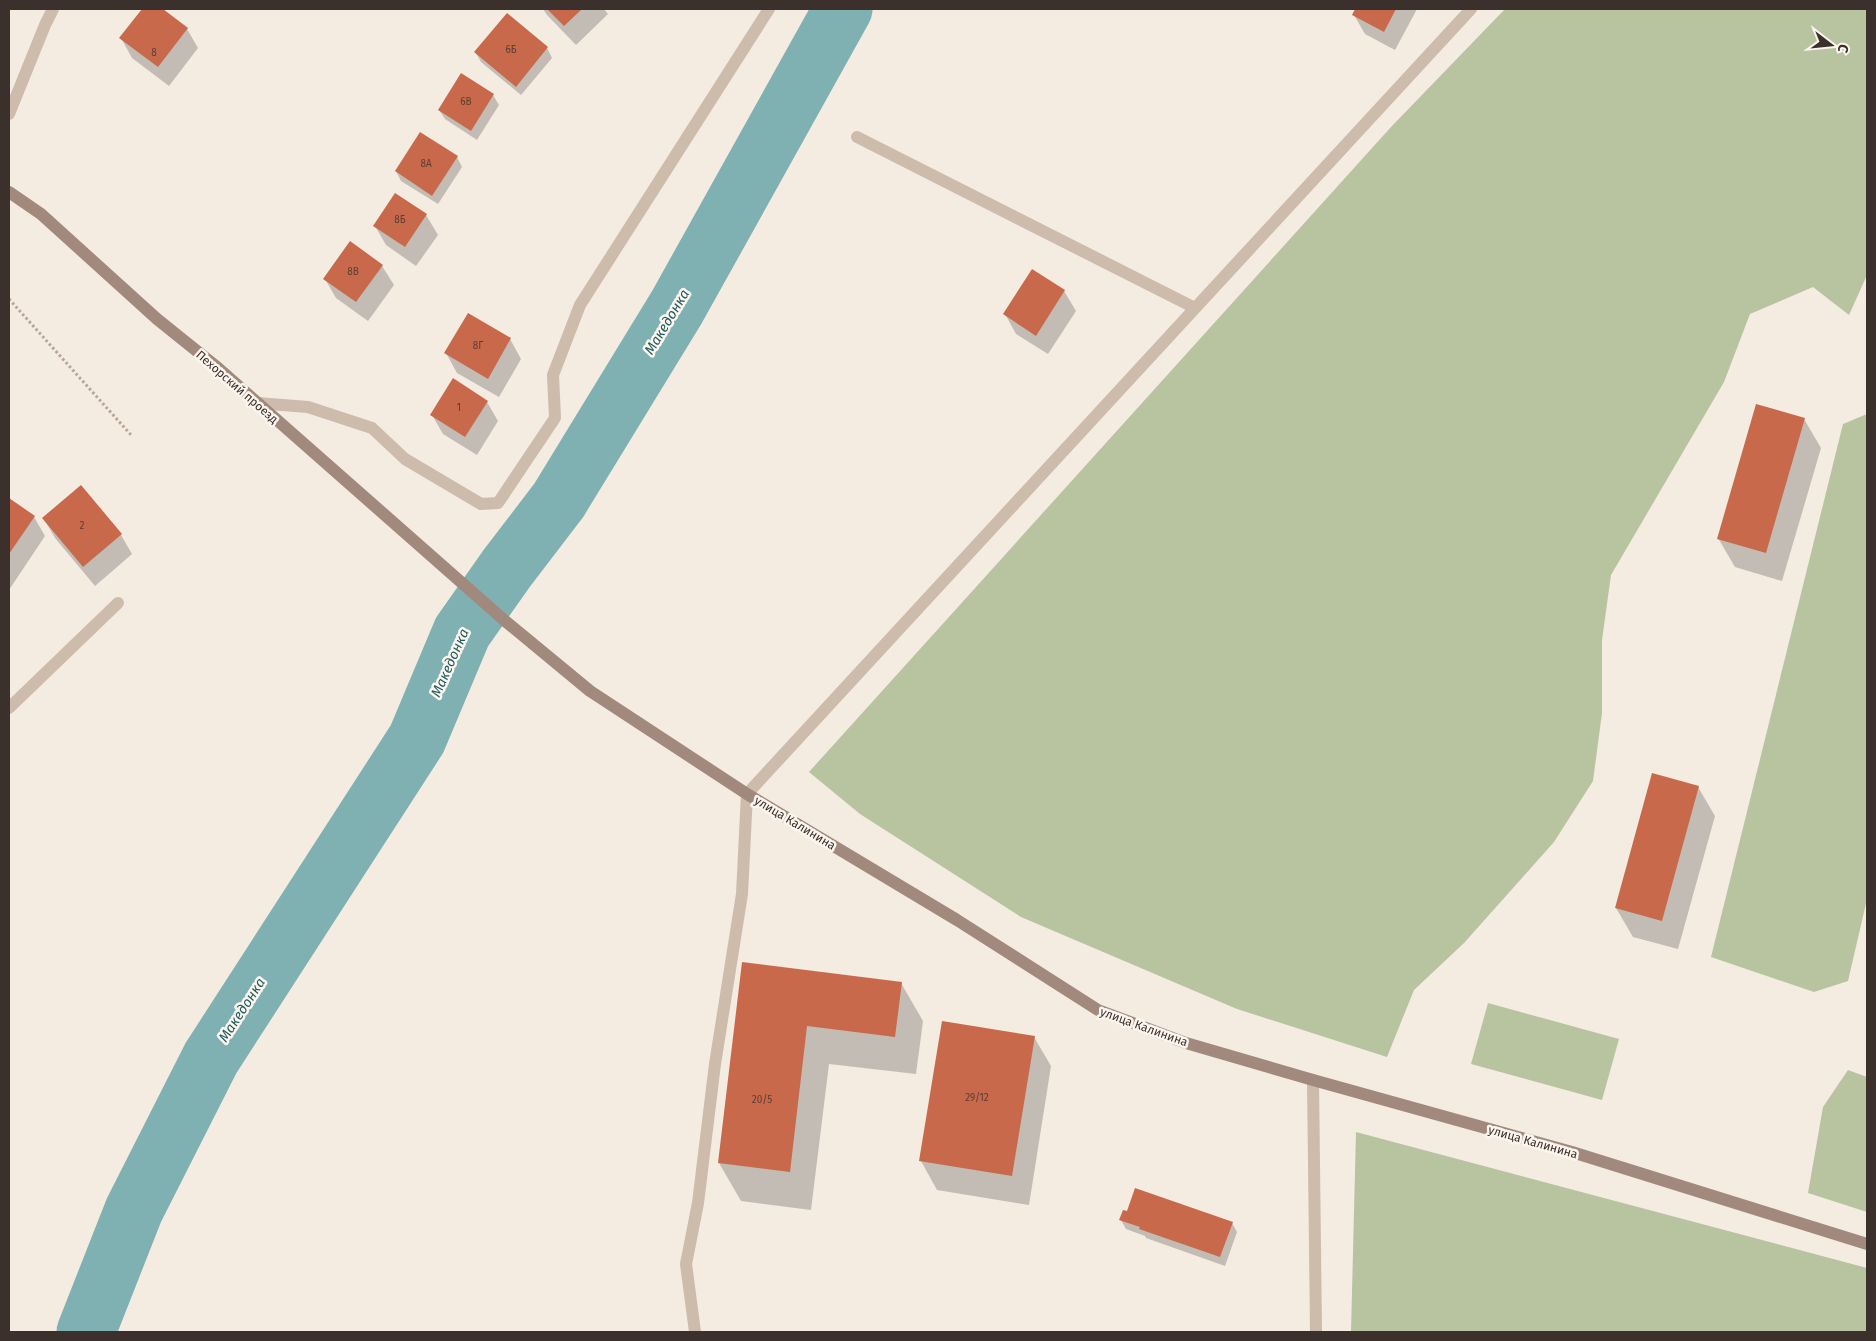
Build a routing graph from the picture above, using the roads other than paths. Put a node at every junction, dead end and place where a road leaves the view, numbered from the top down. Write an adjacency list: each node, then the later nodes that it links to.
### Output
1 (53, 9): 4 (street)
2 (769, 9): 8 (street)
3 (1471, 9): 7 (street)
4 (9, 114)
5 (857, 137): 7 (street)
6 (9, 192): 8 (main road, Пехорский проезд)
7 (1195, 308): 12 (street)
8 (257, 402): 9 (main road, Пехорский проезд)
9 (464, 585): 12 (main road, улица Калинина)
10 (118, 602): 11 (street)
11 (9, 708)
12 (747, 794): 13 (main road, улица Калинина); 15 (street)
13 (1313, 1080): 14 (main road, улица Калинина); 16 (street)
14 (1867, 1244)
15 (695, 1332)
16 (1316, 1332)

